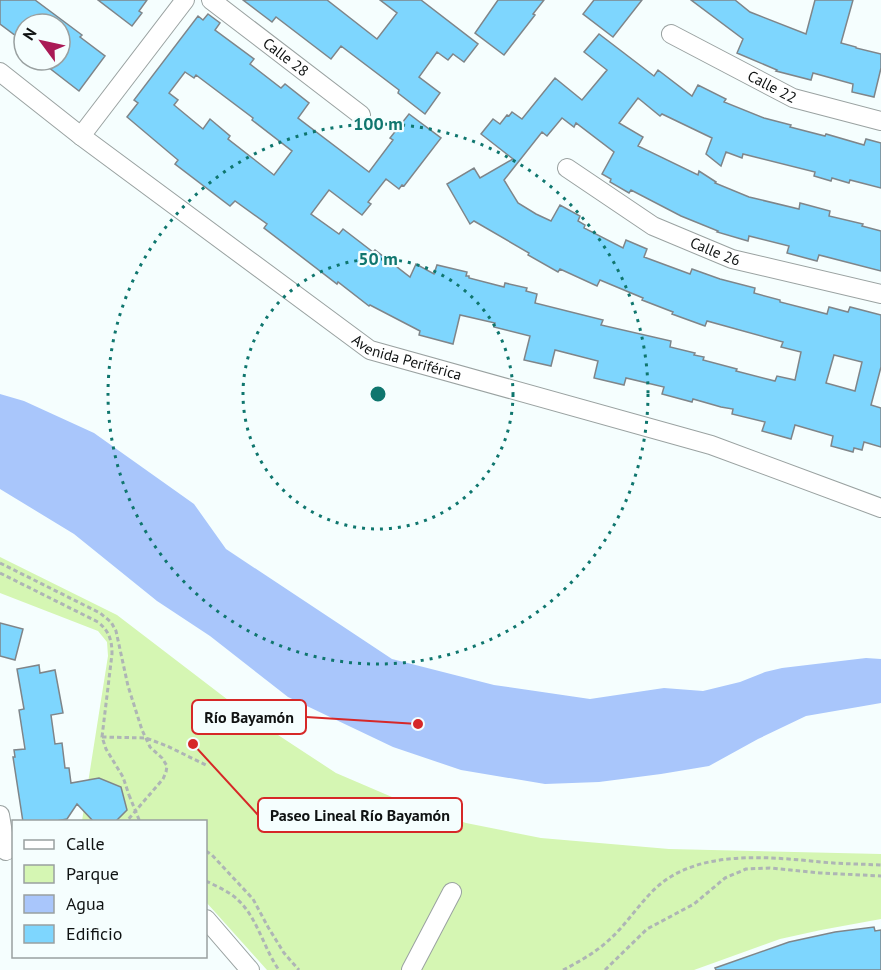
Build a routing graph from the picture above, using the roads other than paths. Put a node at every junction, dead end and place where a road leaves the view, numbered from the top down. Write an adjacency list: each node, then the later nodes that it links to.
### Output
1 (185, 0): 7 (street)
2 (211, 0): 5 (street, Calle 28)
3 (671, 34): 6 (street, Calle 22)
4 (0, 72): 7 (street, Avenida Periférica)
5 (362, 115)
6 (881, 121)
7 (81, 136): 10 (street, Avenida Periférica)
8 (567, 168): 9 (street, Calle 26)
9 (881, 294)
10 (881, 508)
11 (0, 815): 12 (street)
12 (7, 852)
13 (452, 892): 16 (street)
14 (207, 920): 15 (street)
15 (250, 970)
16 (411, 970)

